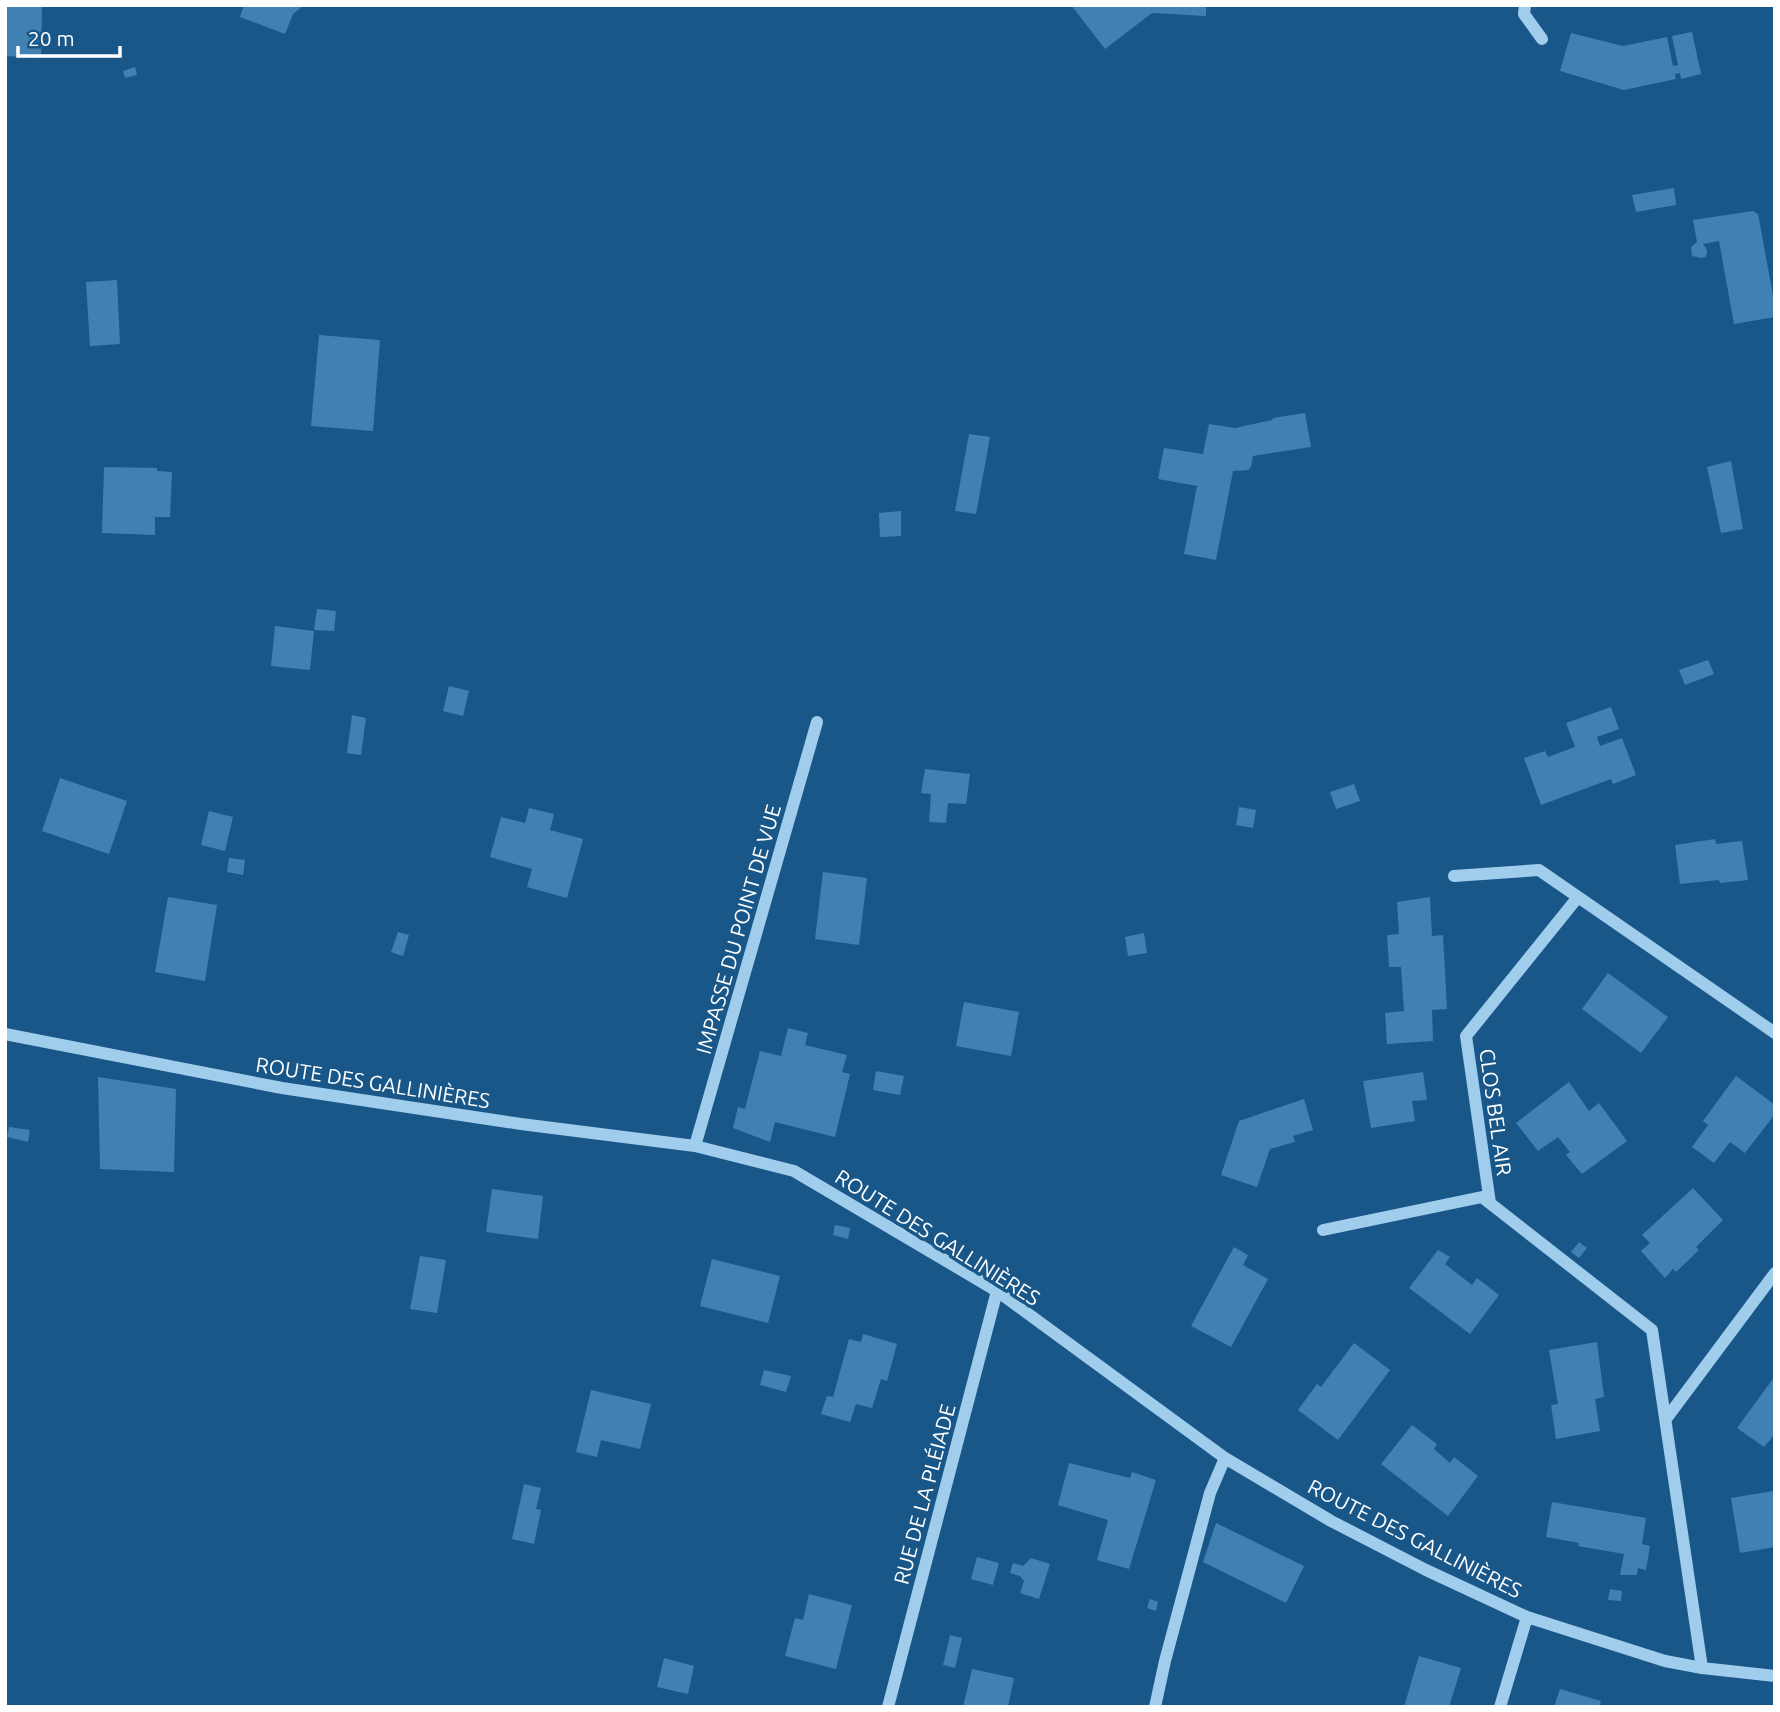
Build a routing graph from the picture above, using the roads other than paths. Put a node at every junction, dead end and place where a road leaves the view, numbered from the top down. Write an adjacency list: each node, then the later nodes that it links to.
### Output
1 (1525, 5): 2 (street)
2 (1542, 39)
3 (817, 722): 8 (street, IMPASSE DU POINT DE VUE)
4 (1454, 876): 5 (street)
5 (1578, 897): 6 (street); 9 (street, CLOS BEL AIR)
6 (1775, 1033)
7 (5, 1034): 8 (street, ROUTE DES GALLINIÈRES)
8 (695, 1146): 12 (street, ROUTE DES GALLINIÈRES)
9 (1490, 1203): 10 (street, CLOS BEL AIR); 13 (street, CLOS BEL AIR)
10 (1322, 1230)
11 (1773, 1278): 13 (street)
12 (997, 1291): 14 (street, ROUTE DES GALLINIÈRES); 18 (street, RUE DE LA PLÉIADE)
13 (1666, 1419): 16 (street, CLOS BEL AIR)
14 (1225, 1458): 15 (street, ROUTE DES GALLINIÈRES); 19 (street)
15 (1527, 1617): 16 (street, ROUTE DES GALLINIÈRES); 20 (street)
16 (1702, 1668): 17 (street, ROUTE DES GALLINIÈRES)
17 (1775, 1676)
18 (888, 1707)
19 (1155, 1707)
20 (1500, 1707)

